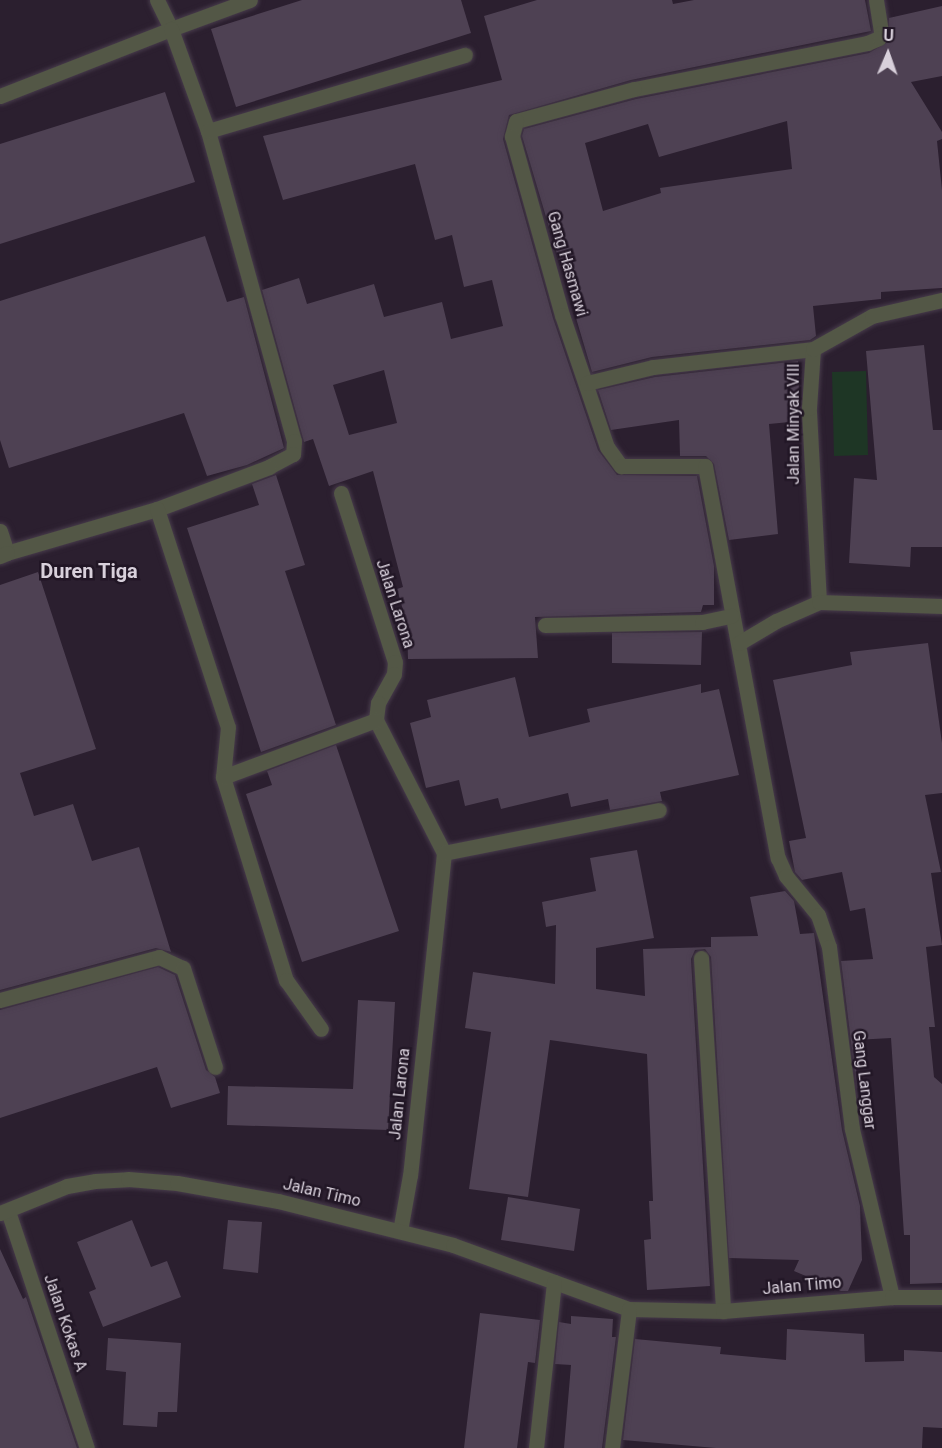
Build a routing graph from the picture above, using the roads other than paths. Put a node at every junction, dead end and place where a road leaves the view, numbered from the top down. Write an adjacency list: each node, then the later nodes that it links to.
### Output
1 (157, 0): 4 (street)
2 (250, 0): 4 (street)
3 (876, 0): 10 (street, Gang Hasmawi)
4 (171, 29): 6 (street); 7 (street)
5 (465, 55): 7 (street)
6 (0, 96)
7 (208, 131): 12 (street)
8 (942, 300): 9 (street, Jalan Minyak VIII)
9 (813, 349): 10 (street); 15 (street, Jalan Minyak VIII)
10 (587, 383): 17 (street, Gang Hasmawi)
11 (341, 493): 20 (street, Jalan Larona)
12 (157, 509): 14 (street); 21 (street)
13 (0, 531): 14 (street)
14 (3, 554)
15 (819, 602): 16 (street); 19 (street)
16 (942, 606)
17 (730, 616): 18 (street); 19 (street, Gang Hasmawi)
18 (545, 625)
19 (739, 643): 24 (street, Gang Hasmawi)
20 (376, 720): 21 (street); 23 (street)
21 (223, 777): 27 (street)
22 (659, 810): 23 (street)
23 (444, 853): 30 (street, Jalan Larona)
24 (786, 876): 32 (street, Gang Langgar)
25 (701, 958): 35 (street)
26 (0, 1000): 28 (street)
27 (321, 1029)
28 (215, 1067)
29 (4, 1212): 30 (street, Jalan Timo); 36 (street, Jalan Kokas A)
30 (400, 1231): 31 (street, Jalan Timo)
31 (554, 1282): 34 (street, Jalan Timo); 37 (street)
32 (891, 1297): 33 (street, Jalan Timo); 35 (street, Jalan Timo)
33 (942, 1297)
34 (629, 1310): 35 (street, Jalan Timo); 38 (street)
35 (723, 1311)
36 (87, 1448)
37 (536, 1448)
38 (612, 1448)

